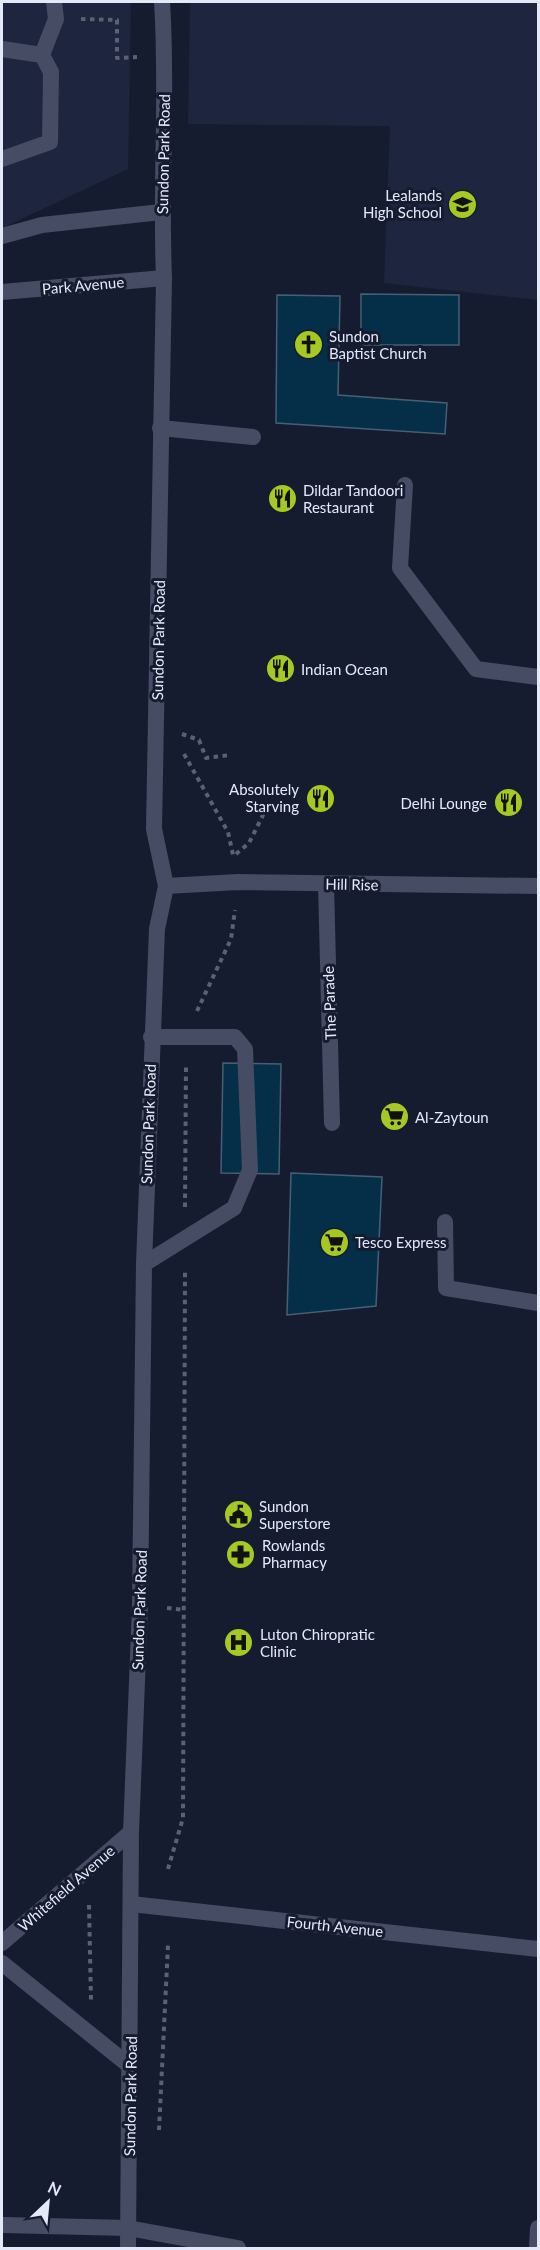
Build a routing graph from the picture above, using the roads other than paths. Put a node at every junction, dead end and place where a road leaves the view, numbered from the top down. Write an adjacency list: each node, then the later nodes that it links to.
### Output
1 (54, 2): 4 (street)
2 (162, 2): 6 (street, Sundon Park Road)
3 (2, 49): 4 (street)
4 (42, 55): 5 (street)
5 (2, 159)
6 (161, 212): 7 (street); 8 (street, Sundon Park Road)
7 (2, 236)
8 (164, 278): 9 (street, Park Avenue); 10 (street, Sundon Park Road)
9 (2, 292)
10 (160, 428): 11 (street); 15 (street, Sundon Park Road)
11 (253, 436)
12 (405, 485): 13 (street)
13 (538, 677)
14 (326, 884): 15 (street, Hill Rise); 16 (street, Hill Rise); 18 (street, The Parade)
15 (166, 886): 17 (street, Sundon Park Road)
16 (538, 886)
17 (151, 1037): 20 (street, Sundon Park Road); 20 (street)
18 (332, 1123)
19 (445, 1222): 21 (street)
20 (144, 1264): 22 (street, Sundon Park Road)
21 (538, 1303)
22 (131, 1832): 23 (street, Sundon Park Road); 24 (street, Whitefield Avenue)
23 (130, 1904): 25 (street, Fourth Avenue); 27 (street, Sundon Park Road)
24 (2, 1943)
25 (538, 1949)
26 (2, 1963): 27 (street)
27 (131, 2067): 29 (street, Sundon Park Road)
28 (2, 2225): 29 (street)
29 (128, 2228): 31 (street, Sundon Park Road); 32 (street)
30 (538, 2228): 33 (street)
31 (128, 2248)
32 (238, 2248)
33 (537, 2248)

